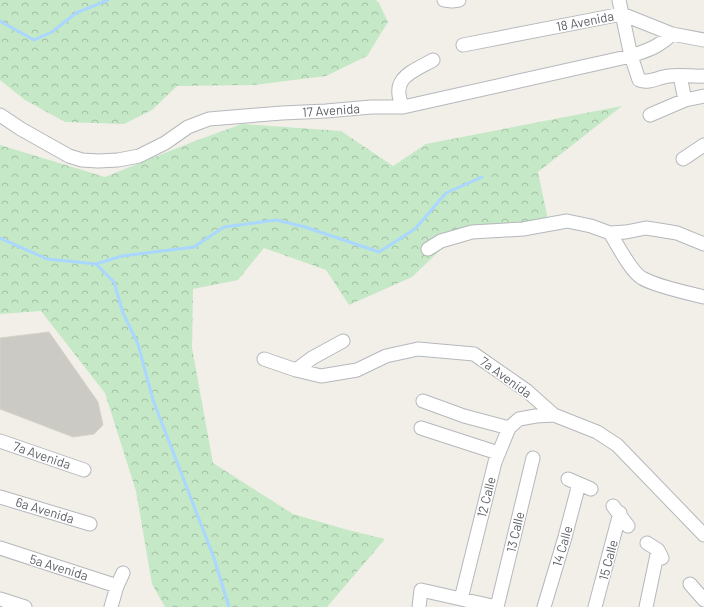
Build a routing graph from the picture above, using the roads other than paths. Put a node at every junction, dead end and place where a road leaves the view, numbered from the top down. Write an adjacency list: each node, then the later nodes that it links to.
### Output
1 (444, 0): 2 (street)
2 (458, 0)
3 (618, 0): 4 (street)
4 (622, 14): 5 (street, 18 Avenida); 7 (street, 18 Avenida); 8 (street)
5 (672, 34): 6 (street, 18 Avenida); 8 (street, 17 Avenida)
6 (704, 40)
7 (463, 45)
8 (631, 56): 10 (street); 14 (street, 17 Avenida)
9 (433, 60): 14 (street)
10 (680, 76): 11 (street); 13 (street)
11 (704, 76)
12 (704, 96): 13 (street)
13 (685, 100): 16 (street)
14 (403, 107): 15 (street, 17 Avenida)
15 (0, 115)
16 (650, 115)
17 (704, 145): 18 (street)
18 (683, 159)
19 (610, 233): 20 (street); 21 (street); 22 (street)
20 (704, 244)
21 (428, 248)
22 (704, 297)
23 (343, 341): 25 (street)
24 (264, 359): 25 (street, 7a Avenida)
25 (296, 370): 27 (street, 7a Avenida)
26 (423, 401): 29 (street)
27 (554, 415): 29 (street); 38 (street, 7a Avenida)
28 (420, 428): 31 (street)
29 (509, 428): 31 (street, 12 Calle)
30 (0, 441): 33 (street, 7a Avenida)
31 (498, 453): 45 (street, 12 Calle)
32 (533, 458): 50 (street, 13 Calle)
33 (84, 470)
34 (579, 484): 51 (street, 14 Calle)
35 (0, 497): 36 (street, 6a Avenida)
36 (90, 524)
37 (628, 526): 52 (street, 15 Calle)
38 (704, 535)
39 (647, 543): 53 (street)
40 (0, 548): 43 (street, 5a Avenida)
41 (123, 572): 43 (street)
42 (690, 584): 46 (street)
43 (117, 586): 48 (street)
44 (0, 599): 47 (street)
45 (461, 599): 49 (street); 50 (street)
46 (700, 601)
47 (25, 607)
48 (111, 607)
49 (419, 607)
50 (497, 607)
51 (544, 607)
52 (596, 607)
53 (646, 607)

